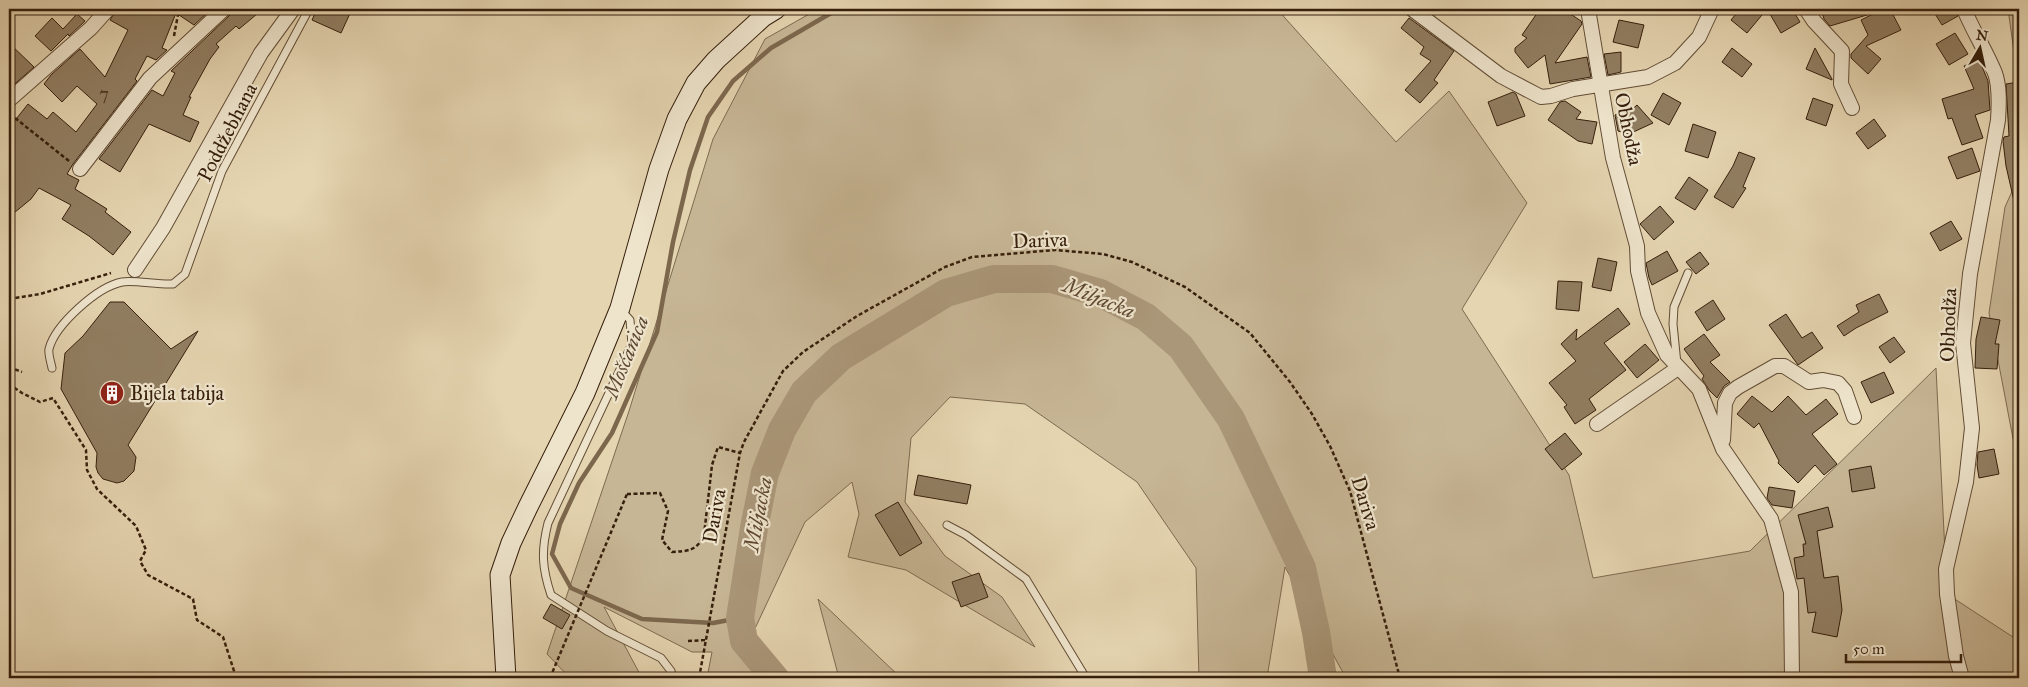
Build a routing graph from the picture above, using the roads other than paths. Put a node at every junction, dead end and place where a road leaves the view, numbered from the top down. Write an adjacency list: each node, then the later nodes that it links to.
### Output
1 (108, 9): 12 (street)
2 (224, 9): 14 (street)
3 (293, 9): 15 (street)
4 (309, 9): 18 (lane, Poddžebhana)
5 (776, 9): 17 (main road)
6 (1412, 9): 11 (street, Obhodža)
7 (1588, 9): 11 (street, Obhodža)
8 (1712, 9): 11 (street, Obhodža)
9 (1806, 9): 13 (street)
10 (1964, 9): 28 (street, Obhodža)
11 (1599, 85): 19 (street, Obhodža)
12 (9, 100)
13 (1852, 108)
14 (80, 169)
15 (135, 270)
16 (1688, 272): 19 (lane)
17 (620, 308): 24 (main road); 25 (lane)
18 (52, 368)
19 (1678, 368): 21 (street); 22 (street, Obhodža)
20 (1854, 417): 22 (street)
21 (1596, 424)
22 (1723, 448): 27 (street, Obhodža)
23 (947, 525): 26 (lane)
24 (506, 678)
25 (673, 678)
26 (1086, 678)
27 (1792, 678)
28 (1962, 678)

